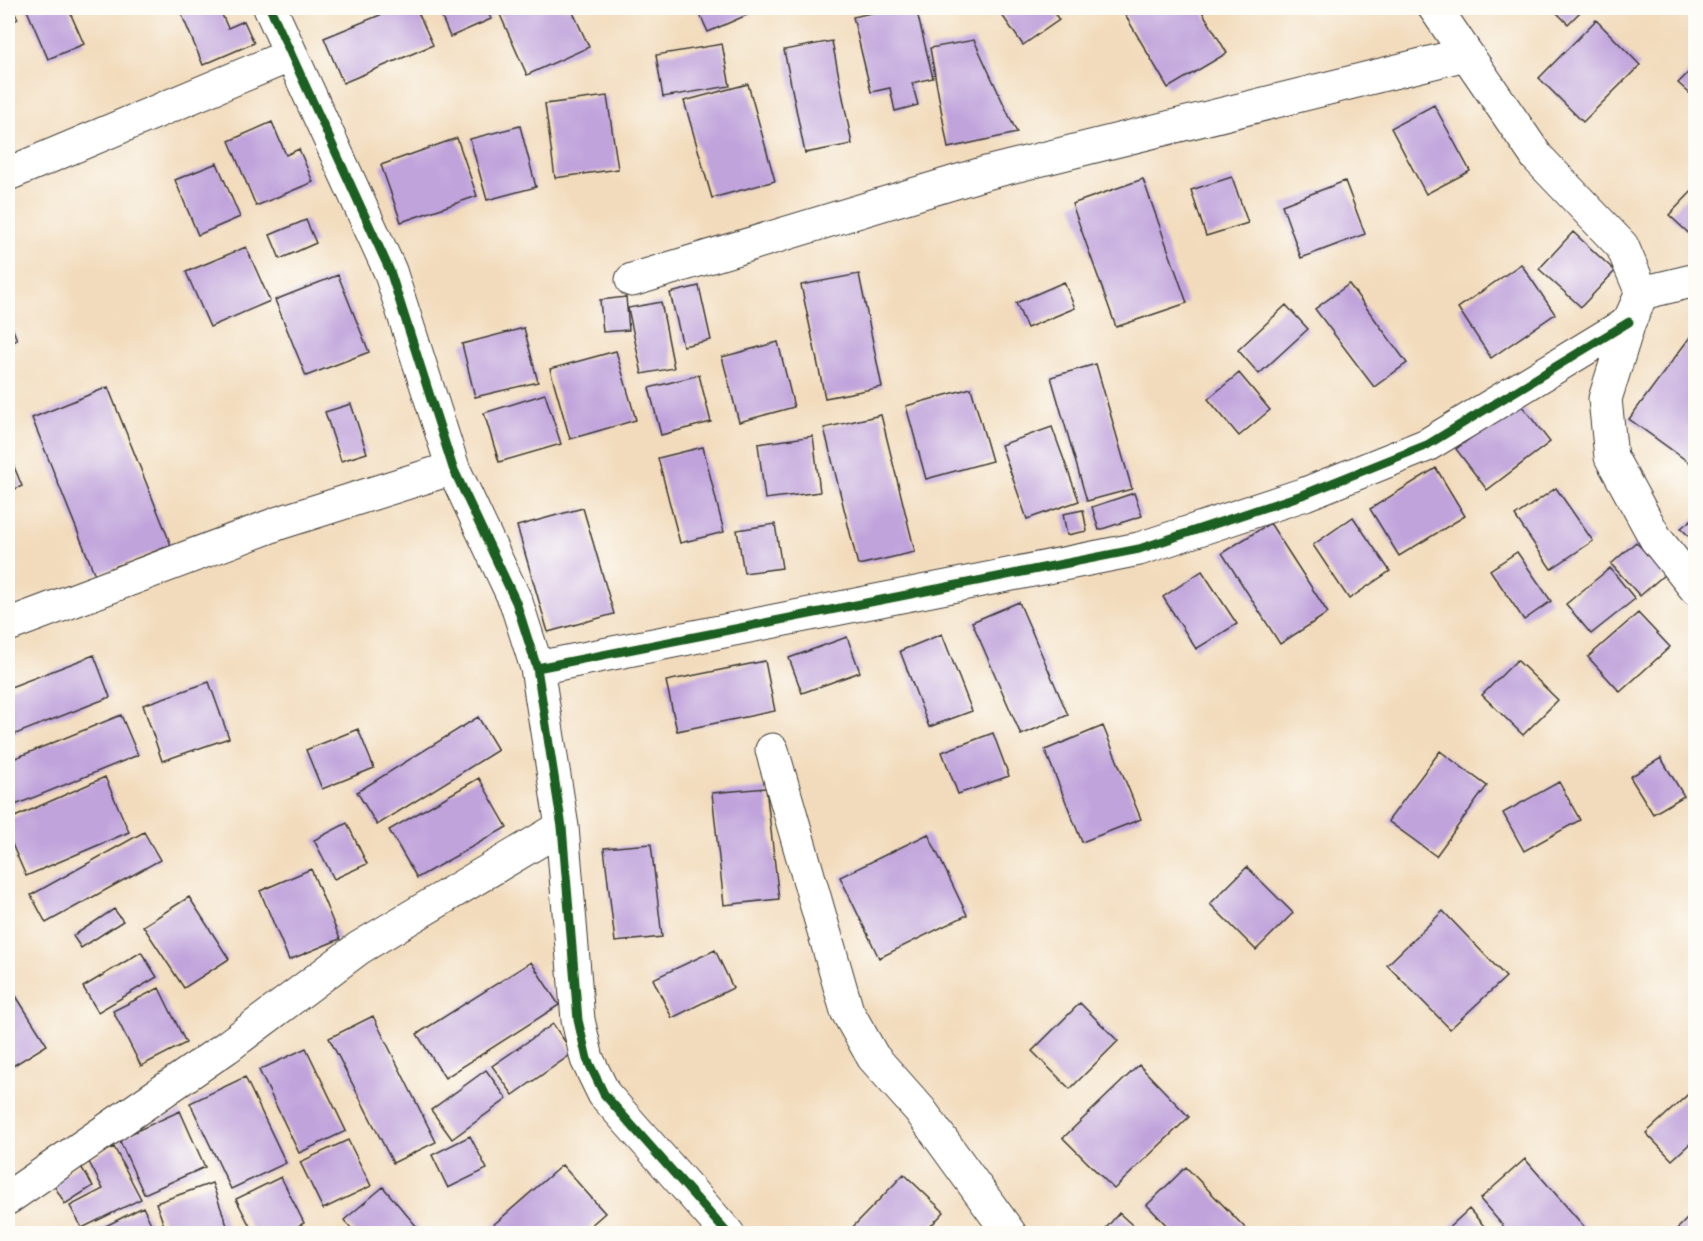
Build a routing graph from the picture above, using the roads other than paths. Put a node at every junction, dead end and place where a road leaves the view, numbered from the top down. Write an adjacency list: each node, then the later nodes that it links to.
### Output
1 (270, 8): 4 (street)
2 (1435, 8): 3 (street)
3 (1466, 54): 6 (street); 8 (street)
4 (291, 55): 5 (street); 9 (street)
5 (8, 174)
6 (632, 280)
7 (1695, 280): 8 (street)
8 (1636, 308): 10 (street); 12 (street)
9 (453, 468): 11 (street); 12 (street)
10 (1695, 589)
11 (8, 625)
12 (537, 668): 14 (street)
13 (772, 750): 17 (street)
14 (562, 827): 15 (street); 16 (street)
15 (8, 1198)
16 (728, 1233)
17 (1010, 1233)

